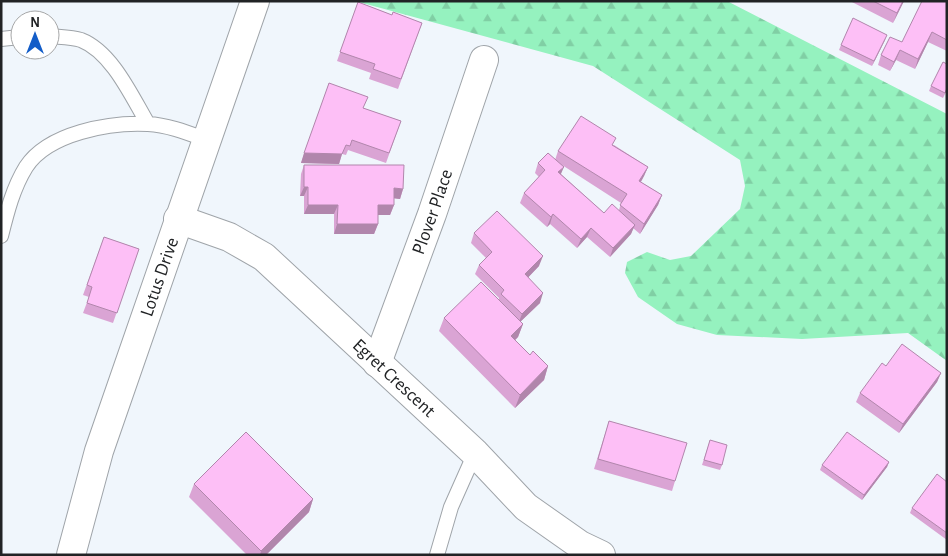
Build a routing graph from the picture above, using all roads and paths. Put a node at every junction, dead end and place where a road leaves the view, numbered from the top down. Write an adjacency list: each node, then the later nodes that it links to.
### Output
1 (255, 1): 5 (street, Lotus Drive)
2 (60, 37): 4 (lane)
3 (484, 60): 8 (street, Plover Place)
4 (148, 124): 5 (lane); 7 (lane)
5 (207, 140): 6 (street, Lotus Drive)
6 (178, 219): 8 (street, Egret Crescent); 10 (street, Lotus Drive)
7 (1, 236)
8 (377, 363): 9 (street, Egret Crescent)
9 (474, 454): 11 (lane); 12 (street, Egret Crescent)
10 (71, 555)
11 (436, 555)
12 (601, 555)

